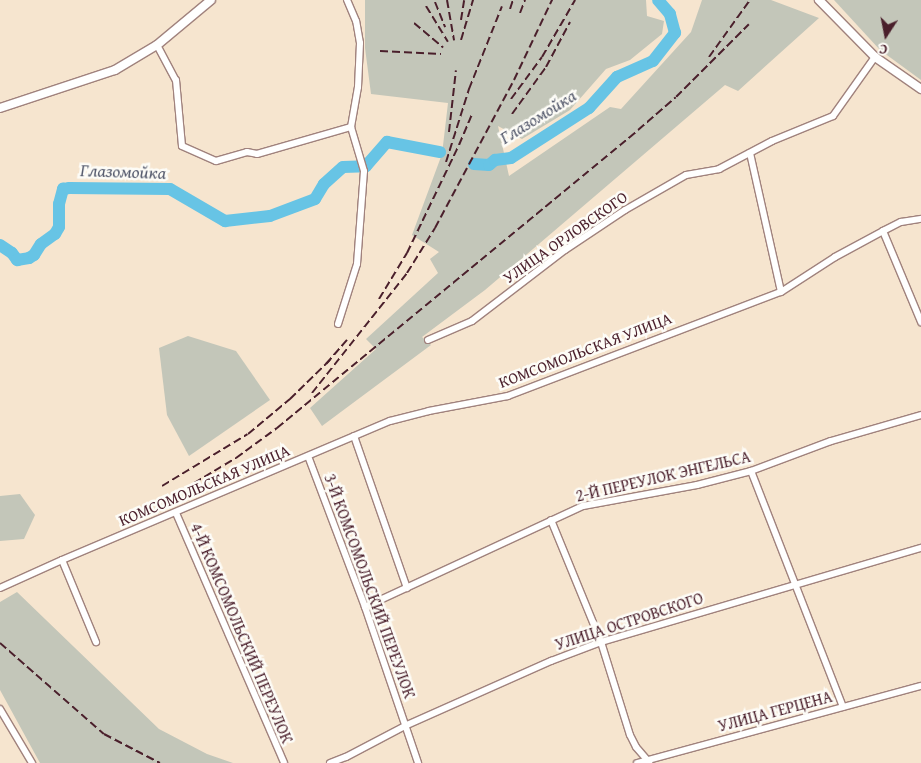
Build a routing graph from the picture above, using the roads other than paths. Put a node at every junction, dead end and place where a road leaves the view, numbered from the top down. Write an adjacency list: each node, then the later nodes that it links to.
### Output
1 (211, 0): 4 (street)
2 (347, 0): 8 (street)
3 (818, 0): 5 (street)
4 (157, 45): 7 (street); 8 (street)
5 (876, 58): 6 (street); 9 (street, УЛИЦА ОРЛОВСКОГО)
6 (921, 89)
7 (0, 108)
8 (351, 127): 14 (street)
9 (750, 153): 12 (street); 15 (street, УЛИЦА ОРЛОВСКОГО)
10 (921, 219): 11 (street, КОМСОМОЛЬСКАЯ УЛИЦА)
11 (883, 231): 12 (street, КОМСОМОЛЬСКАЯ УЛИЦА); 13 (street)
12 (781, 292): 17 (street, КОМСОМОЛЬСКАЯ УЛИЦА)
13 (921, 322)
14 (338, 324)
15 (428, 340)
16 (921, 415): 19 (street, 2-Й ПЕРЕУЛОК ЭНГЕЛЬСА)
17 (354, 436): 18 (street, КОМСОМОЛЬСКАЯ УЛИЦА); 26 (street)
18 (308, 456): 20 (street, КОМСОМОЛЬСКАЯ УЛИЦА); 27 (street, 3-Й КОМСОМОЛЬСКИЙ ПЕРЕУЛОК)
19 (751, 471): 21 (street, 2-Й ПЕРЕУЛОК ЭНГЕЛЬСА); 24 (street)
20 (176, 513): 23 (street, КОМСОМОЛЬСКАЯ УЛИЦА); 37 (street, 4-Й КОМСОМОЛЬСКИЙ ПЕРЕУЛОК)
21 (551, 520): 26 (street, 2-Й ПЕРЕУЛОК ЭНГЕЛЬСА); 29 (street)
22 (921, 548): 24 (street, УЛИЦА ОСТРОВСКОГО)
23 (62, 560): 25 (street, КОМСОМОЛЬСКАЯ УЛИЦА); 28 (street)
24 (796, 583): 29 (street, УЛИЦА ОСТРОВСКОГО); 31 (street)
25 (0, 588)
26 (408, 588): 27 (street, 2-Й ПЕРЕУЛОК ЭНГЕЛЬСА)
27 (365, 607): 34 (street, 3-Й КОМСОМОЛЬСКИЙ ПЕРЕУЛОК)
28 (96, 642)
29 (601, 642): 34 (street, УЛИЦА ОСТРОВСКОГО); 35 (street)
30 (921, 686): 31 (street, УЛИЦА ГЕРЦЕНА)
31 (842, 707): 35 (street, УЛИЦА ГЕРЦЕНА)
32 (0, 708): 33 (street)
33 (2, 719): 36 (street)
34 (406, 725): 38 (street, УЛИЦА ОСТРОВСКОГО); 39 (street)
35 (649, 762): 40 (street, УЛИЦА ГЕРЦЕНА)
36 (32, 763)
37 (284, 763)
38 (330, 763)
39 (418, 763)
40 (637, 763)

